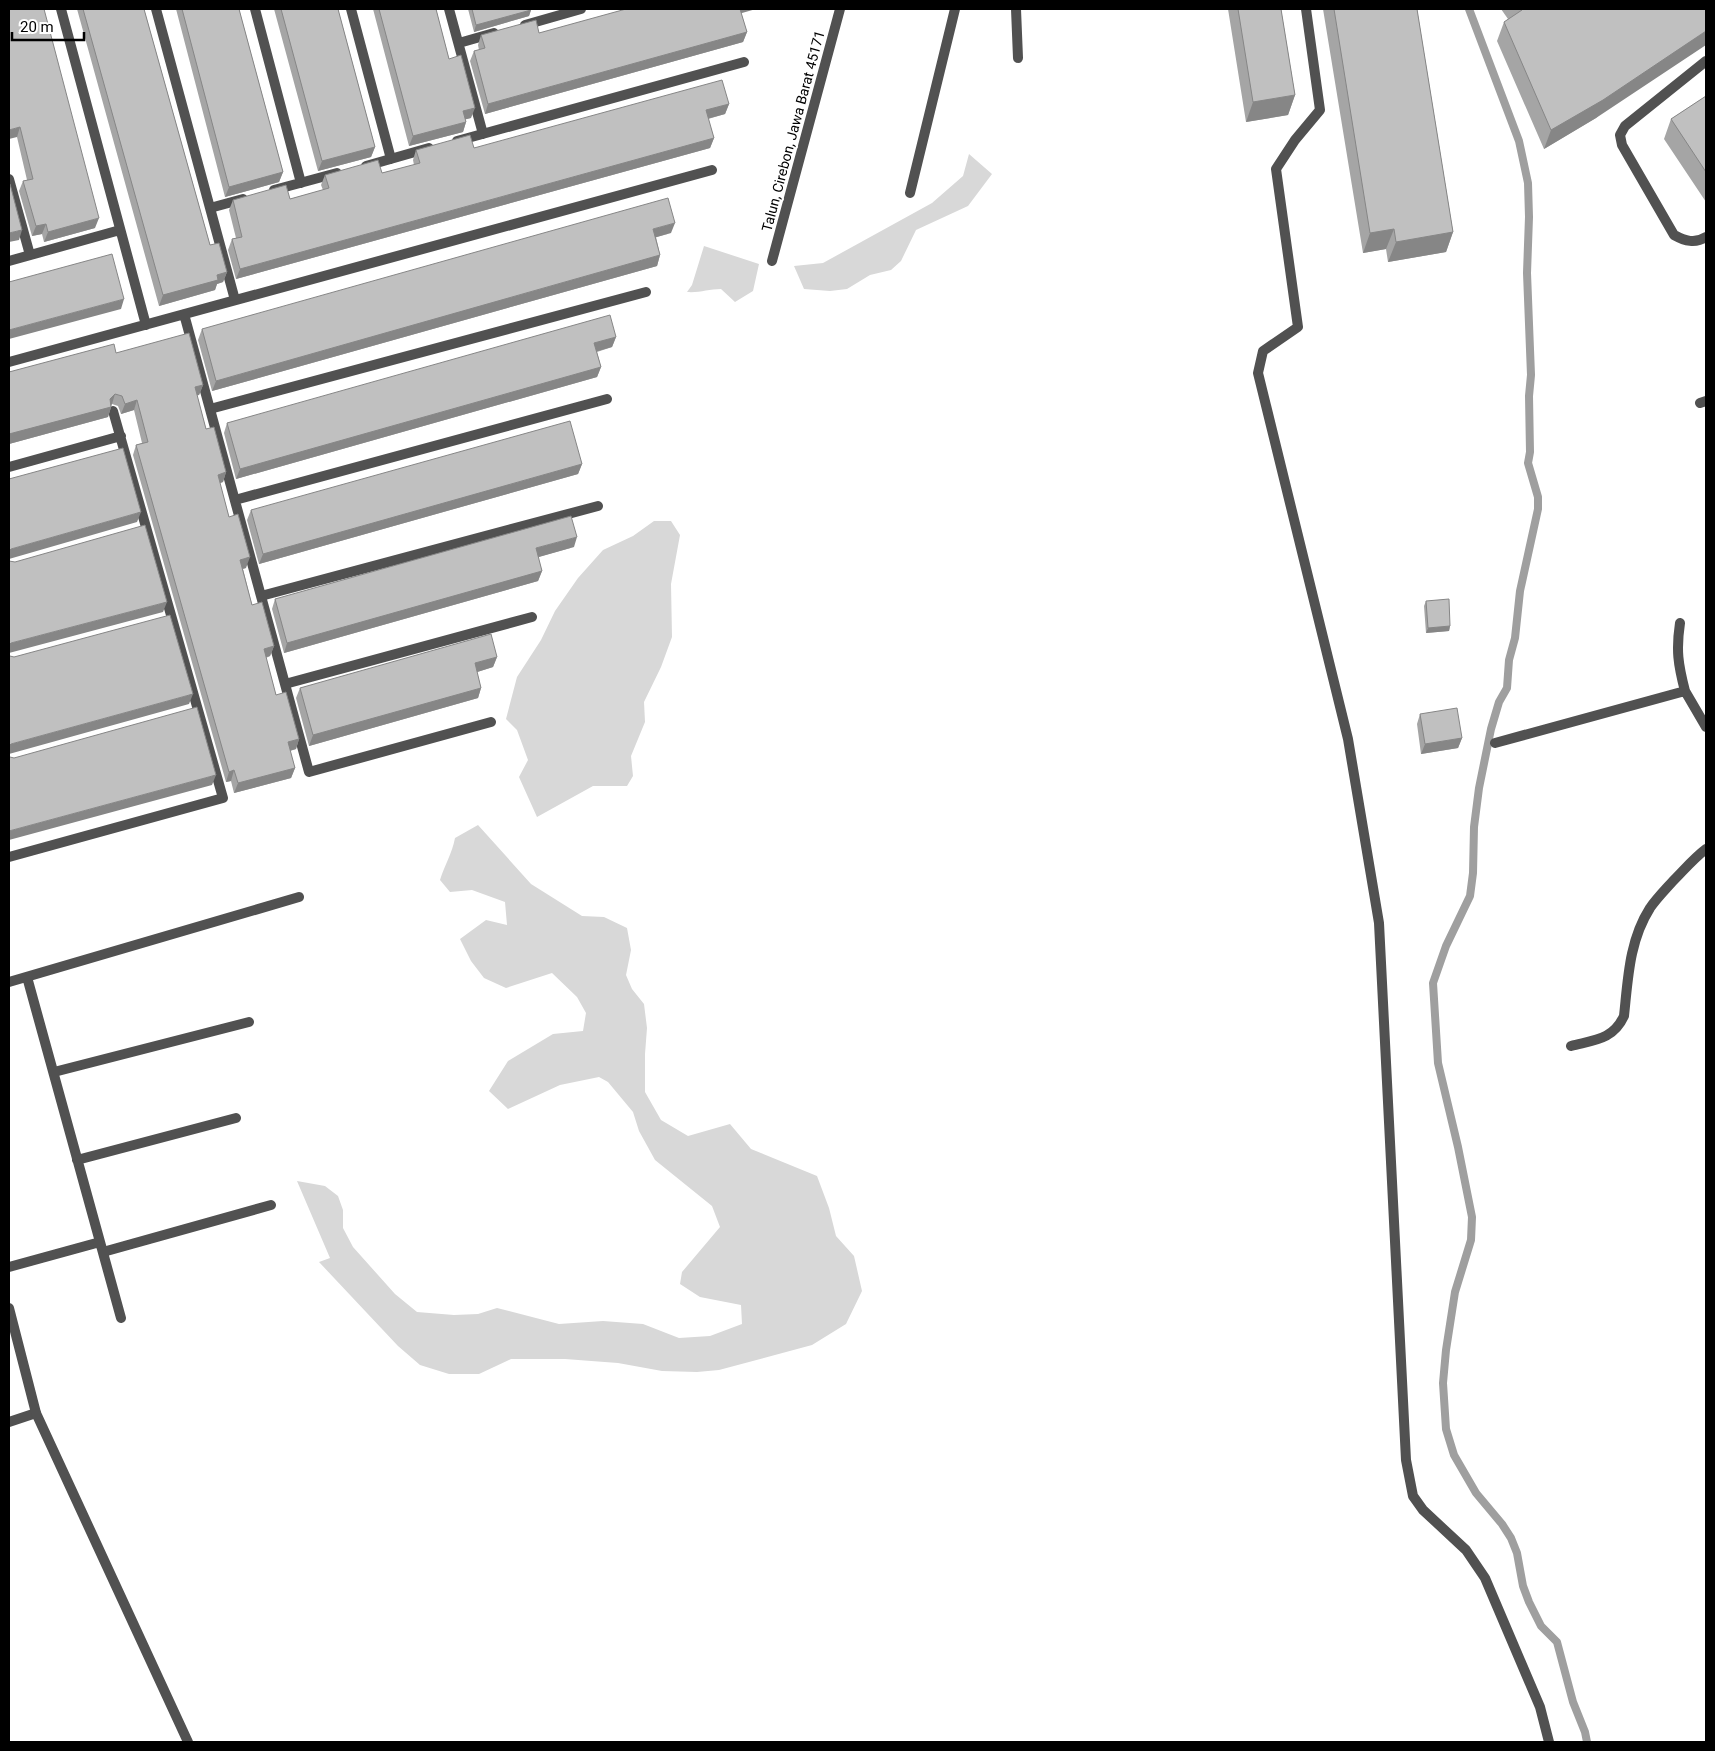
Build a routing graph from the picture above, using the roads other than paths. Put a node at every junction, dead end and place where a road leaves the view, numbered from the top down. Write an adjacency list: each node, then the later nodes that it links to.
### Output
1 (61, 9): 23 (street)
2 (156, 9): 22 (street)
3 (255, 9): 20 (street)
4 (351, 9): 17 (street)
5 (449, 9): 12 (street)
6 (581, 9): 11 (street)
7 (840, 9): 27 (street, Talun, Cirebon, Jawa Barat 45171)
8 (955, 9): 21 (street)
9 (1016, 9): 13 (street)
10 (1306, 9): 66 (street)
11 (546, 13): 12 (street)
12 (459, 43): 16 (street)
13 (1018, 58)
14 (1706, 61): 24 (street)
15 (744, 62): 16 (street)
16 (483, 134): 17 (street)
17 (391, 159): 20 (street)
18 (712, 170): 29 (street)
19 (9, 179): 25 (street)
20 (301, 183): 22 (street)
21 (910, 193)
22 (210, 208): 29 (street)
23 (120, 230): 25 (street); 31 (street)
24 (1706, 237)
25 (30, 255): 26 (street)
26 (9, 261)
27 (772, 261)
28 (646, 292): 34 (street)
29 (235, 300): 30 (street)
30 (184, 314): 31 (street); 34 (street)
31 (146, 325): 32 (street)
32 (9, 362)
33 (607, 399): 38 (street)
34 (210, 410): 38 (street)
35 (114, 411): 36 (street)
36 (121, 436): 37 (street); 49 (street)
37 (9, 467)
38 (235, 500): 40 (street)
39 (598, 506): 40 (street)
40 (261, 596): 43 (street)
41 (532, 617): 43 (street)
42 (1680, 623): 44 (street)
43 (285, 684): 45 (street)
44 (1685, 690): 46 (street); 47 (street)
45 (491, 722)
46 (1706, 727)
47 (1495, 743)
48 (1706, 849): 54 (street)
49 (9, 857)
50 (299, 897): 51 (street)
51 (27, 977): 52 (street); 55 (street)
52 (9, 982)
53 (249, 1022): 55 (street)
54 (1571, 1046)
55 (54, 1072): 57 (street)
56 (236, 1118): 57 (street)
57 (77, 1160): 59 (street)
58 (272, 1205): 59 (street)
59 (101, 1247): 60 (street); 62 (street)
60 (9, 1267)
61 (9, 1308): 63 (street)
62 (121, 1318)
63 (36, 1413): 64 (street); 65 (street)
64 (9, 1422)
65 (188, 1742)
66 (1549, 1742)

